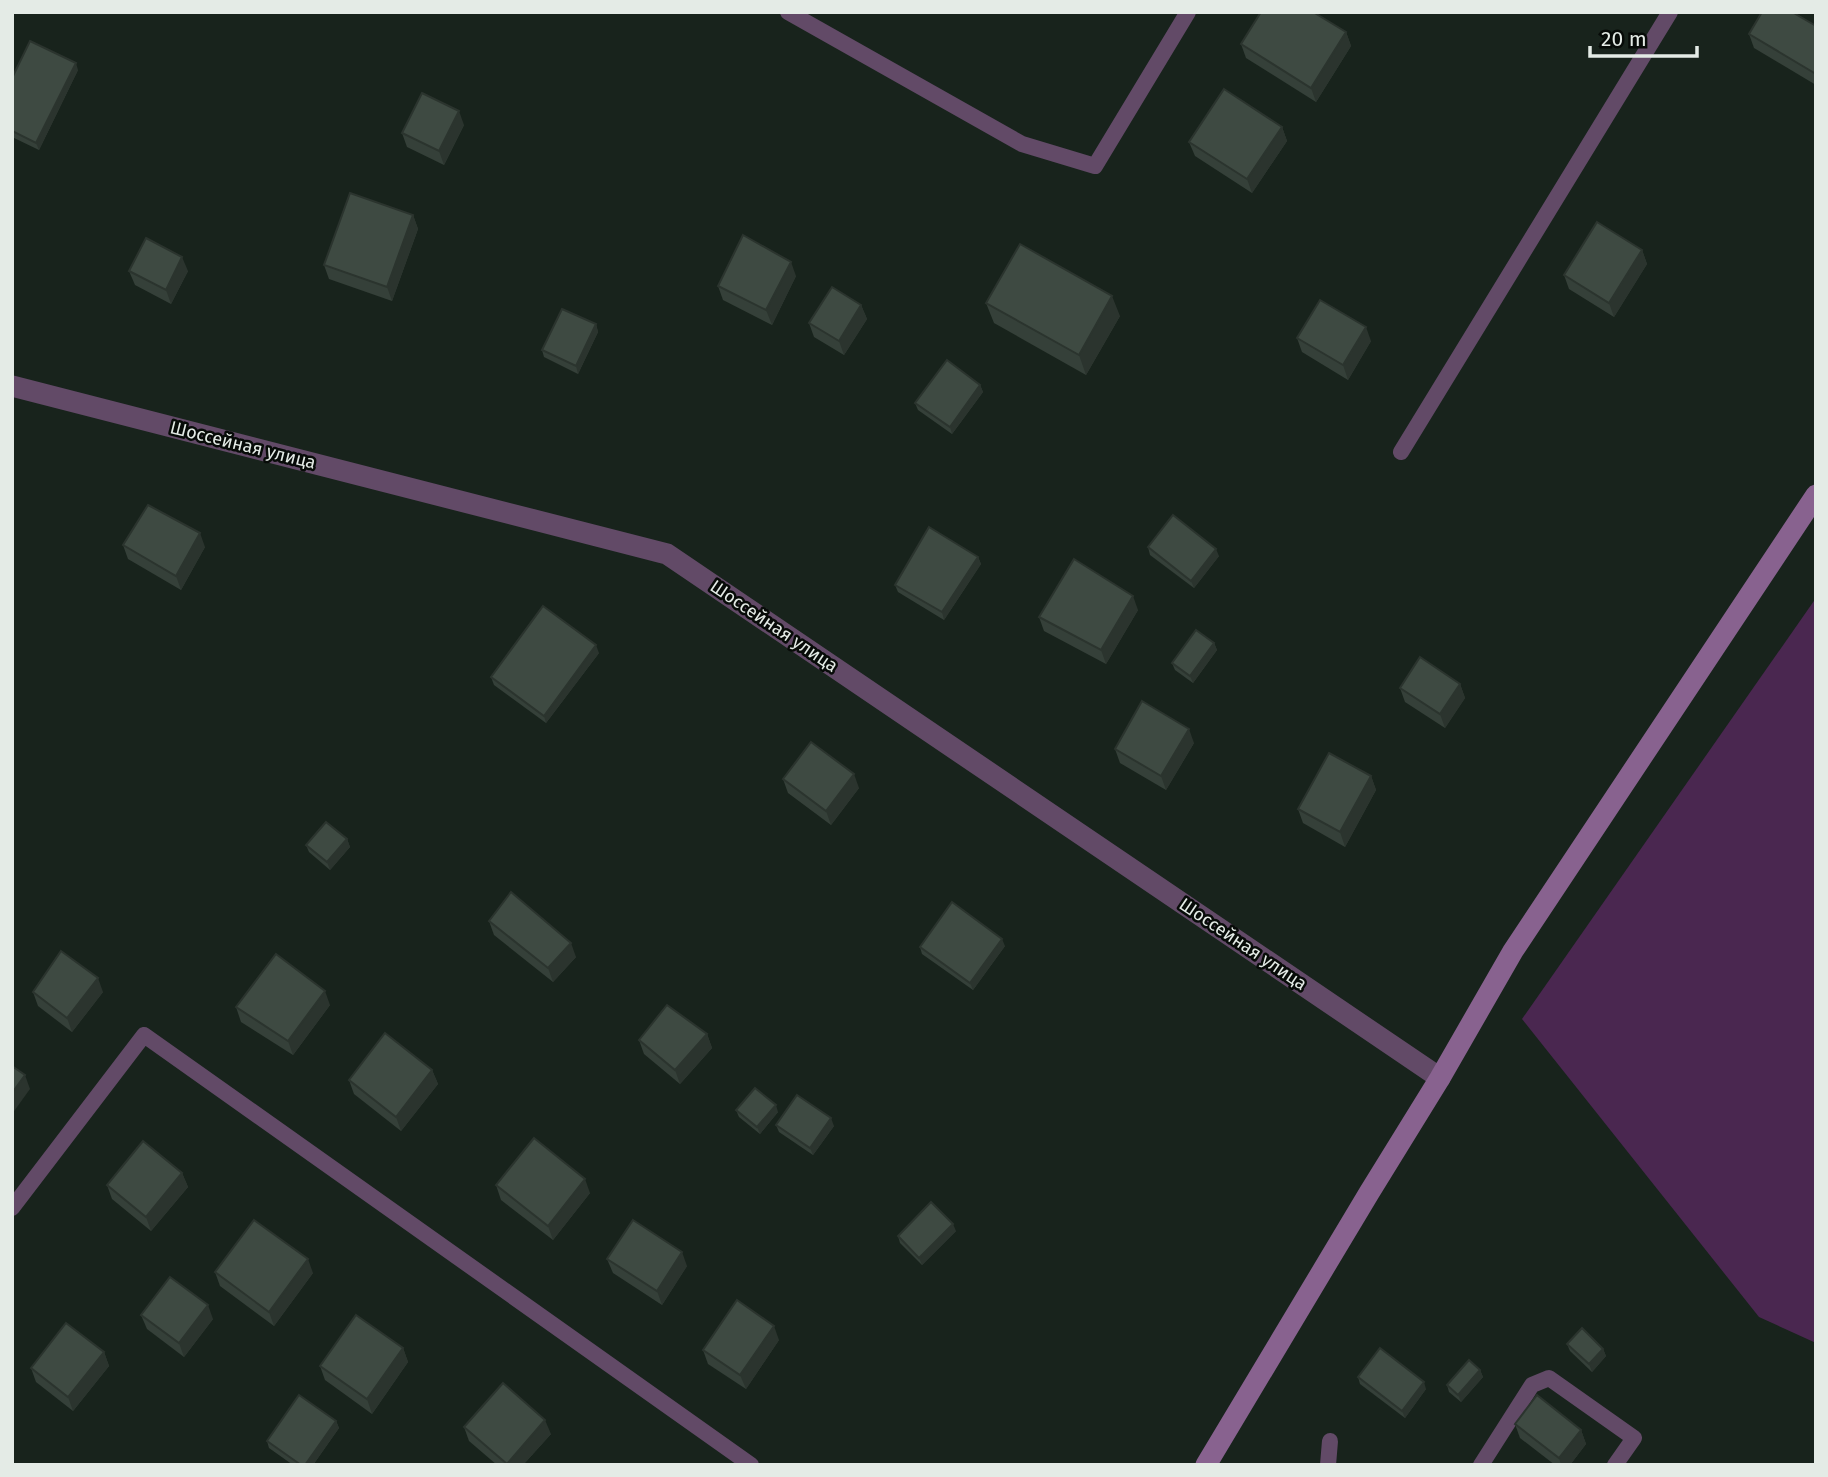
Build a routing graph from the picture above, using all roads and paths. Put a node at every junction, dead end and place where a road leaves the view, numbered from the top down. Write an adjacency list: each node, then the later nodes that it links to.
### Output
1 (788, 12): 2 (lane)
2 (1188, 12)
3 (1670, 12): 5 (lane)
4 (12, 386): 7 (street, Шоссейная улица)
5 (1401, 452)
6 (1816, 495): 7 (main road)
7 (1440, 1078): 11 (main road)
8 (12, 1208): 10 (lane)
9 (1330, 1441): 12 (lane)
10 (751, 1465)
11 (1206, 1465)
12 (1328, 1465)
13 (1481, 1465): 14 (lane)
14 (1615, 1465)

